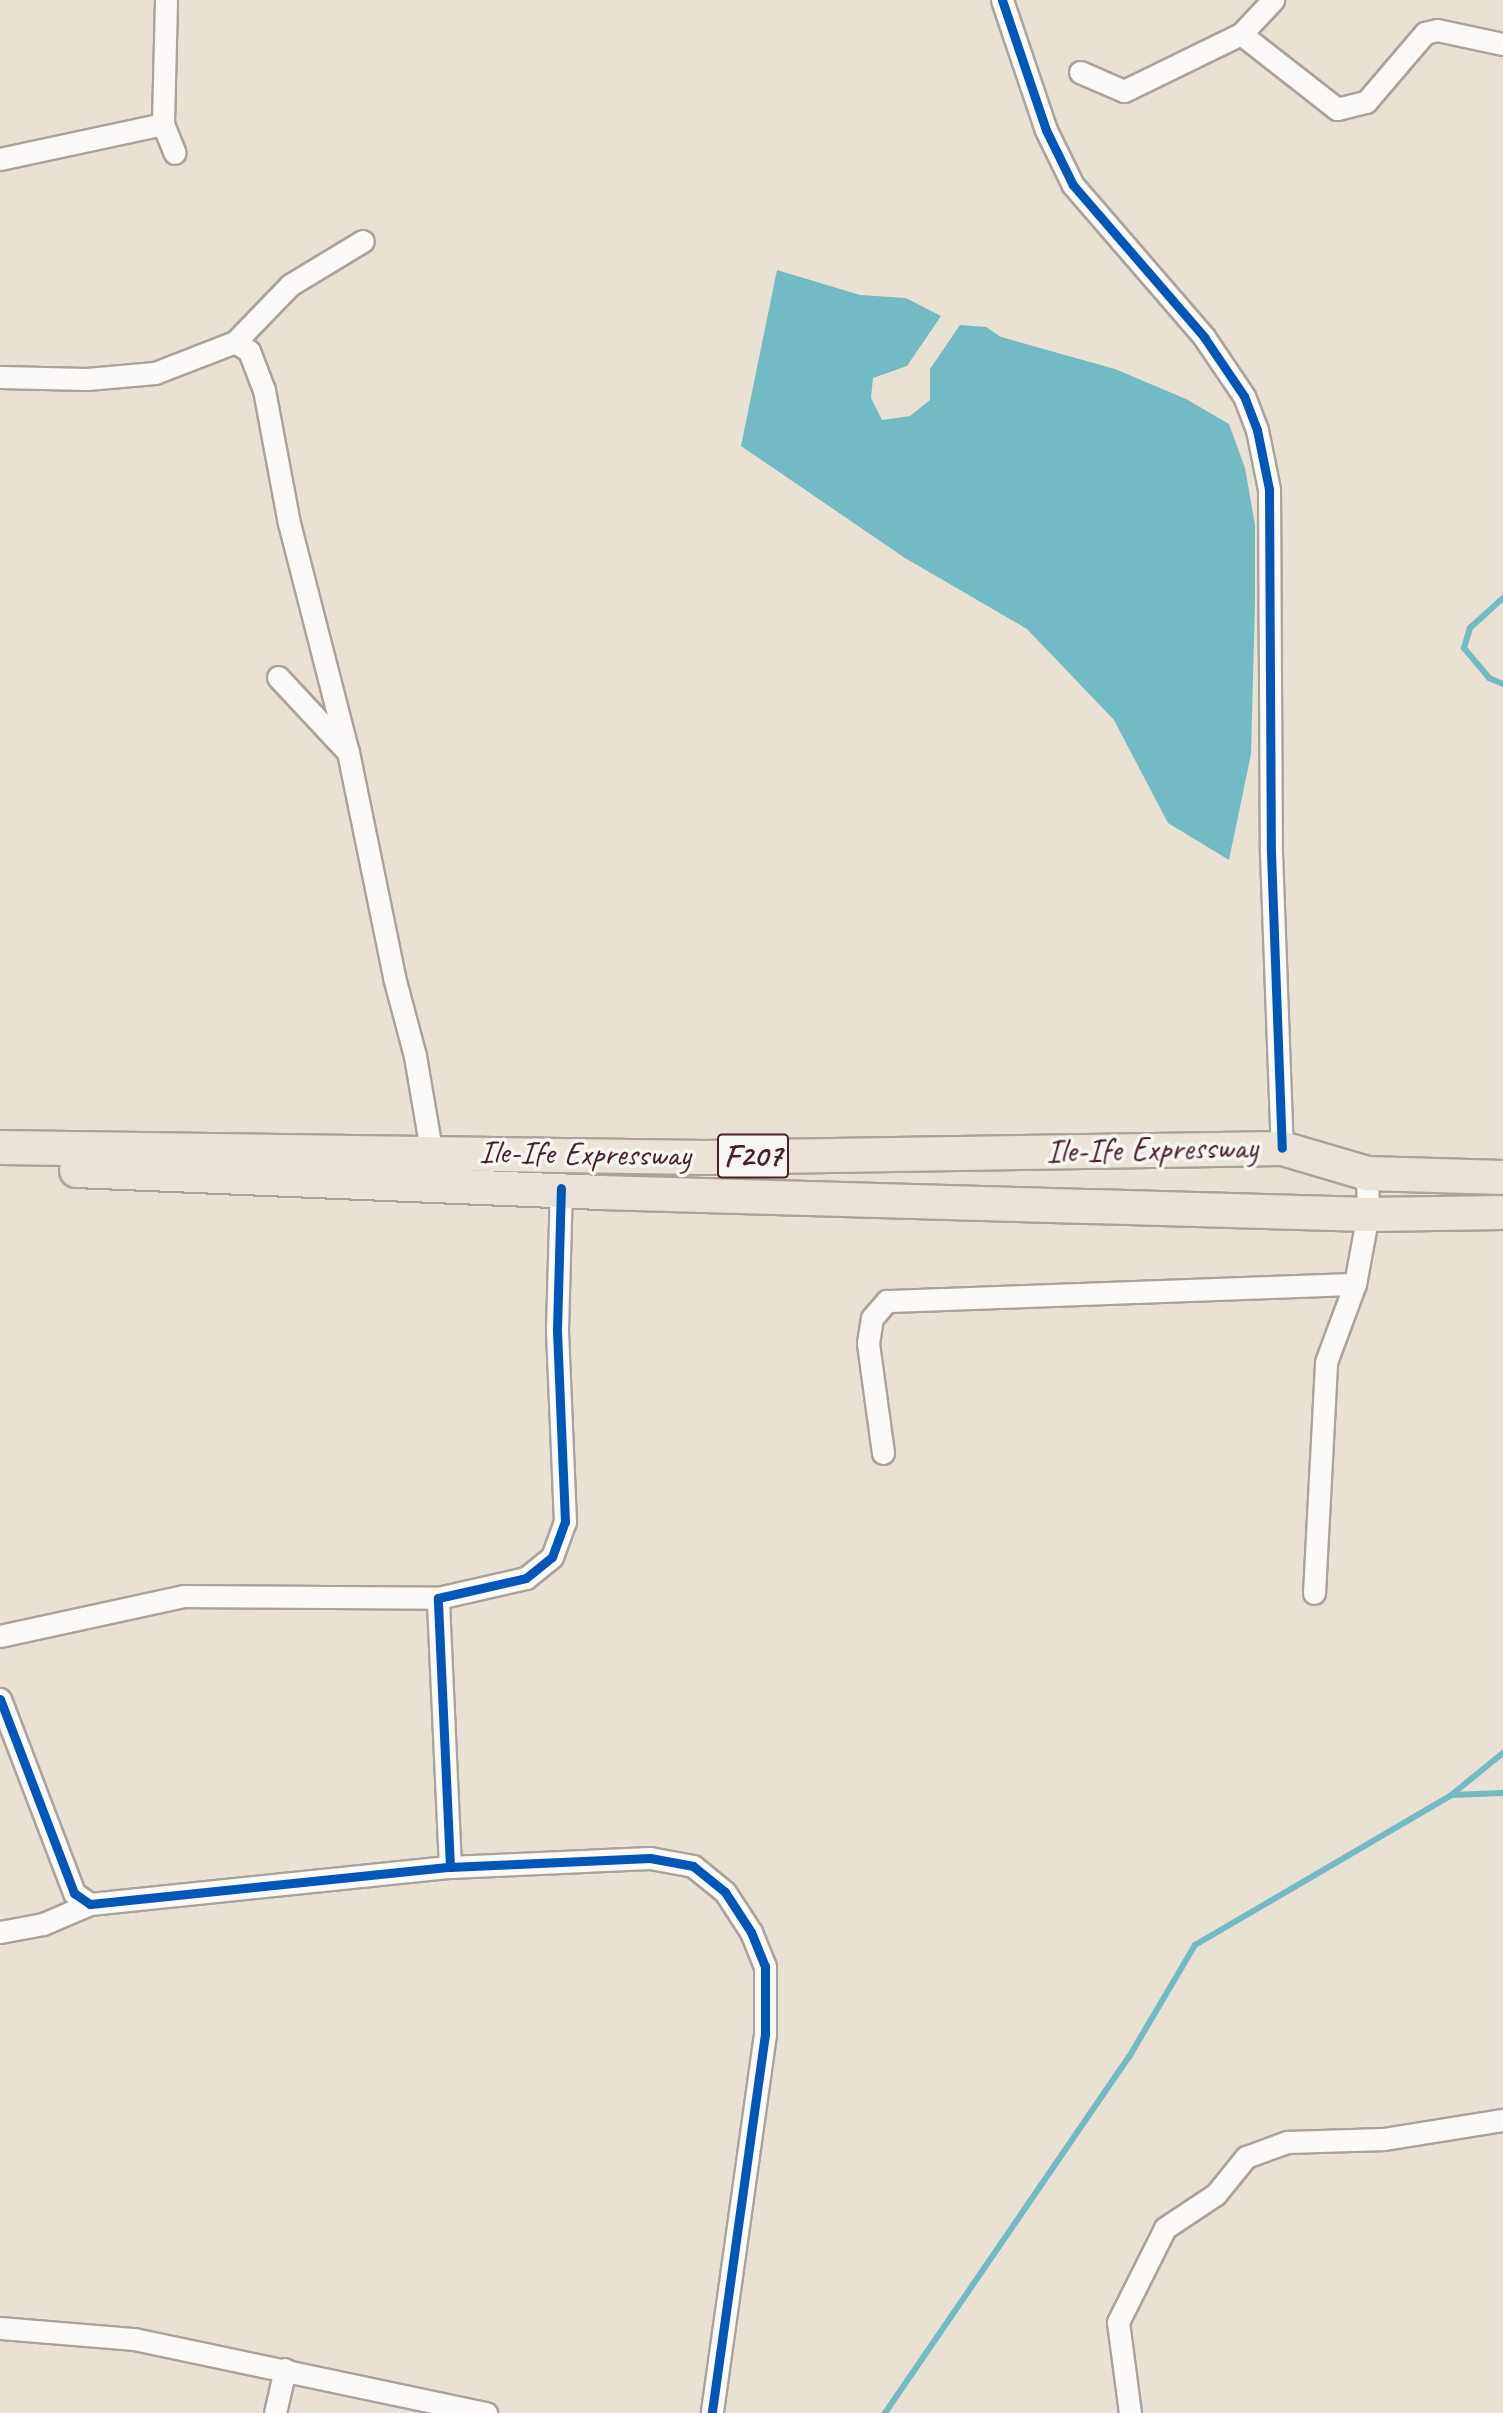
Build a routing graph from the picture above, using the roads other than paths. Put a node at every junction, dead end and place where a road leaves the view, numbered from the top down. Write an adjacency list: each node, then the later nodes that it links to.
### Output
1 (166, 0): 7 (street)
2 (1002, 0): 16 (street)
3 (1273, 0): 4 (street)
4 (1241, 34): 5 (street); 6 (street)
5 (1503, 44)
6 (1080, 72)
7 (163, 124): 8 (street); 9 (street)
8 (175, 153)
9 (0, 159)
10 (363, 241): 11 (street)
11 (235, 342): 12 (street); 14 (street)
12 (0, 377)
13 (278, 677): 14 (street)
14 (348, 752): 17 (street)
15 (0, 1147): 17 (main road, Ile-Ife Expressway / F207)
16 (1282, 1148): 19 (main road, Ile-Ife Expressway / F207); 21 (main road, Ile-Ife Expressway / F207)
17 (431, 1150): 18 (main road, Ile-Ife Expressway / F207)
18 (601, 1154): 19 (main road, Ile-Ife Expressway / F207); 25 (main road)
19 (704, 1157): 26 (main road)
20 (0, 1167): 24 (main road, Ile-Ife Expressway / F207)
21 (1367, 1173): 22 (main road, Ile-Ife Expressway / F207); 29 (street)
22 (1441, 1175): 23 (main road, Ile-Ife Expressway / F207); 27 (main road)
23 (1503, 1177)
24 (561, 1188): 25 (main road, Ile-Ife Expressway / F207); 33 (street)
25 (600, 1192): 26 (main road, Ile-Ife Expressway / F207)
26 (703, 1192): 29 (main road, Ile-Ife Expressway / F207)
27 (1441, 1211): 28 (main road, Ile-Ife Expressway / F207); 29 (main road, Ile-Ife Expressway / F207)
28 (1503, 1212)
29 (1368, 1214): 30 (street)
30 (1355, 1284): 31 (street); 32 (street)
31 (883, 1453)
32 (1314, 1593)
33 (438, 1598): 34 (street); 36 (street)
34 (0, 1636)
35 (0, 1699): 37 (street)
36 (450, 1867): 37 (street); 44 (street)
37 (90, 1905): 38 (street)
38 (0, 1932)
39 (1503, 2120): 45 (street)
40 (0, 2328): 41 (street)
41 (285, 2369): 42 (street); 43 (street)
42 (275, 2413)
43 (486, 2413)
44 (712, 2413)
45 (1130, 2413)

